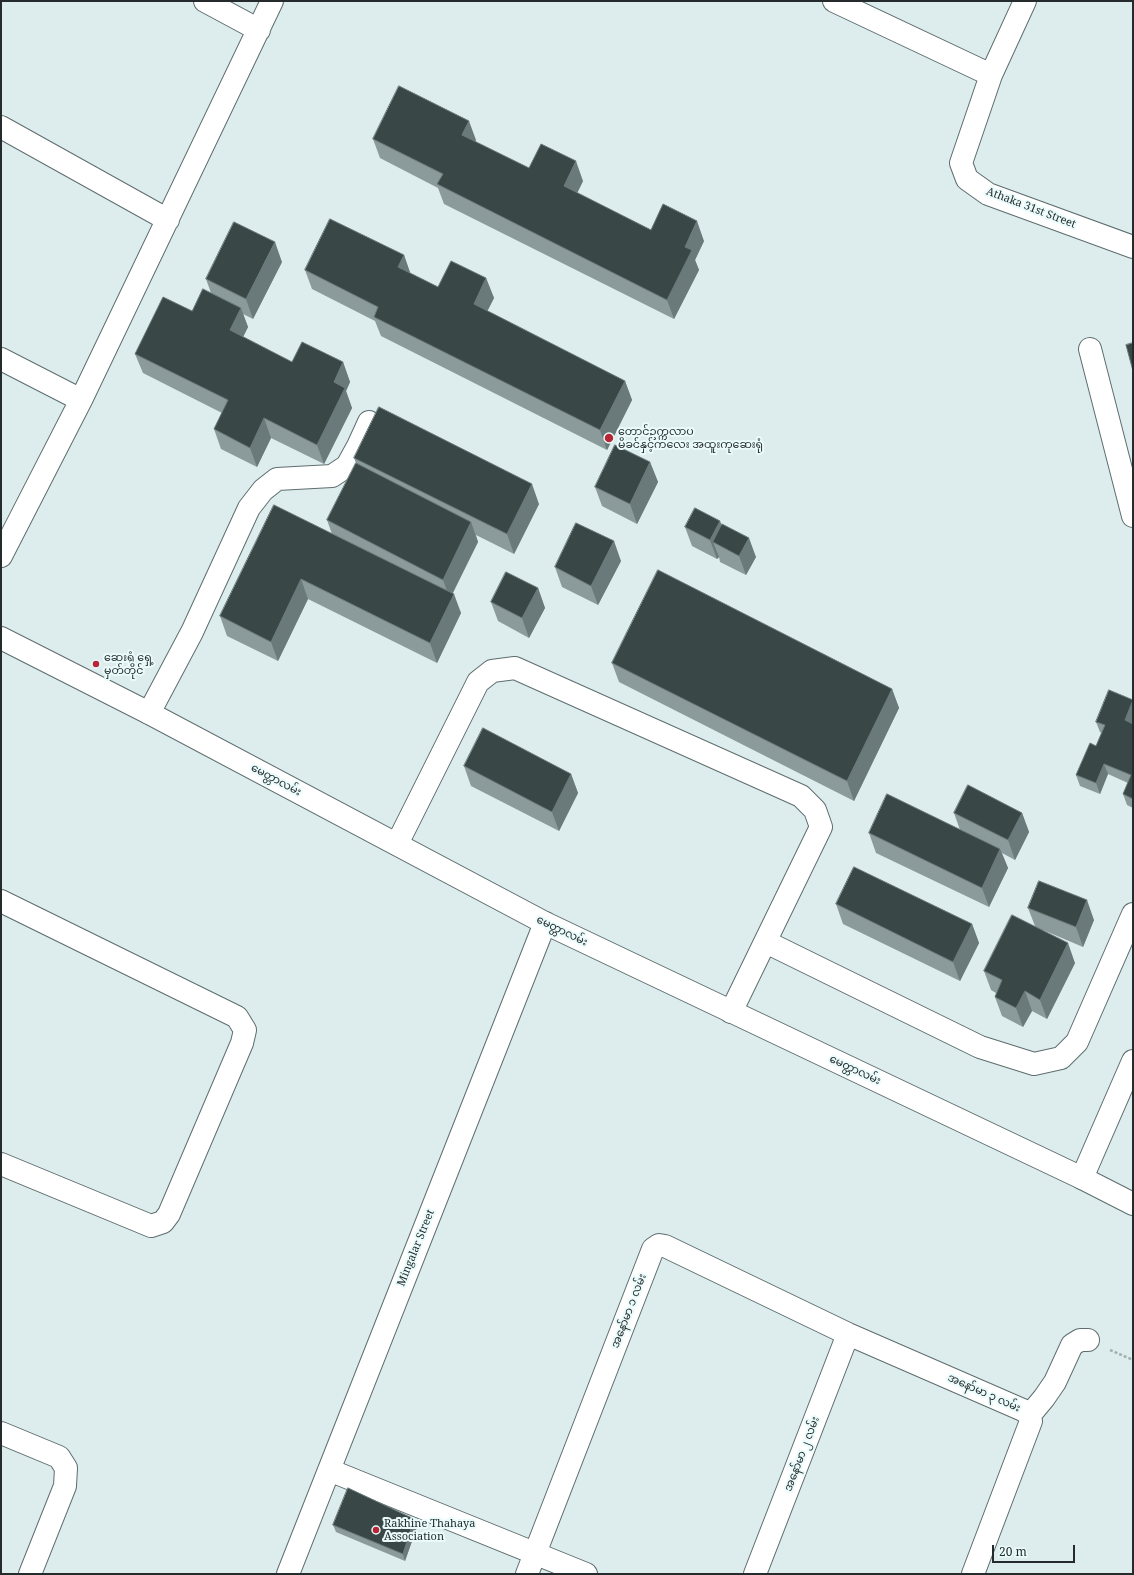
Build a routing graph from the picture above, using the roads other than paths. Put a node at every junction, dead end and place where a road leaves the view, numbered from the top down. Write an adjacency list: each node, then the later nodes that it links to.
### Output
1 (205, 1): 5 (street)
2 (272, 1): 5 (street)
3 (834, 1): 6 (street)
4 (1025, 1): 6 (street, Athaka 31st Street)
5 (259, 30): 8 (street)
6 (991, 75): 9 (street, Athaka 31st Street)
7 (1, 127): 8 (street)
8 (168, 220): 12 (street)
9 (1133, 247)
10 (1090, 349): 14 (street)
11 (1, 359): 12 (street)
12 (81, 400): 15 (street)
13 (369, 422): 17 (street)
14 (1133, 516)
15 (1, 556)
16 (1, 638): 17 (street, မေတ္တာလမ်း)
17 (149, 713): 18 (street, မေတ္တာလမ်း)
18 (397, 844): 21 (street, မေတ္တာလမ်း); 22 (street)
19 (1, 901): 25 (street)
20 (1133, 914): 22 (street)
21 (545, 923): 23 (street, မေတ္တာလမ်း); 32 (street, Mingalar Street)
22 (766, 942): 23 (street)
23 (731, 1012): 26 (street, မေတ္တာလမ်း)
24 (1133, 1061): 26 (street)
25 (1, 1164)
26 (1082, 1178): 27 (street, မေတ္တာလမ်း)
27 (1133, 1204)
28 (848, 1334): 30 (street, အနော်မာ ၃ လမ်း); 33 (street, အနော်မာ ၁ လမ်း); 38 (street, အနော်မာ ၂ လမ်း)
29 (1088, 1340): 30 (street)
30 (1029, 1416): 39 (street, အနော်မာ ၃ လမ်း)
31 (1, 1433): 34 (street)
32 (329, 1470): 33 (street); 35 (street, Mingalar Street)
33 (535, 1553): 36 (street, အနော်မာ ၁ လမ်း); 37 (street)
34 (30, 1574)
35 (288, 1574)
36 (527, 1574)
37 (586, 1574)
38 (755, 1574)
39 (973, 1574)

